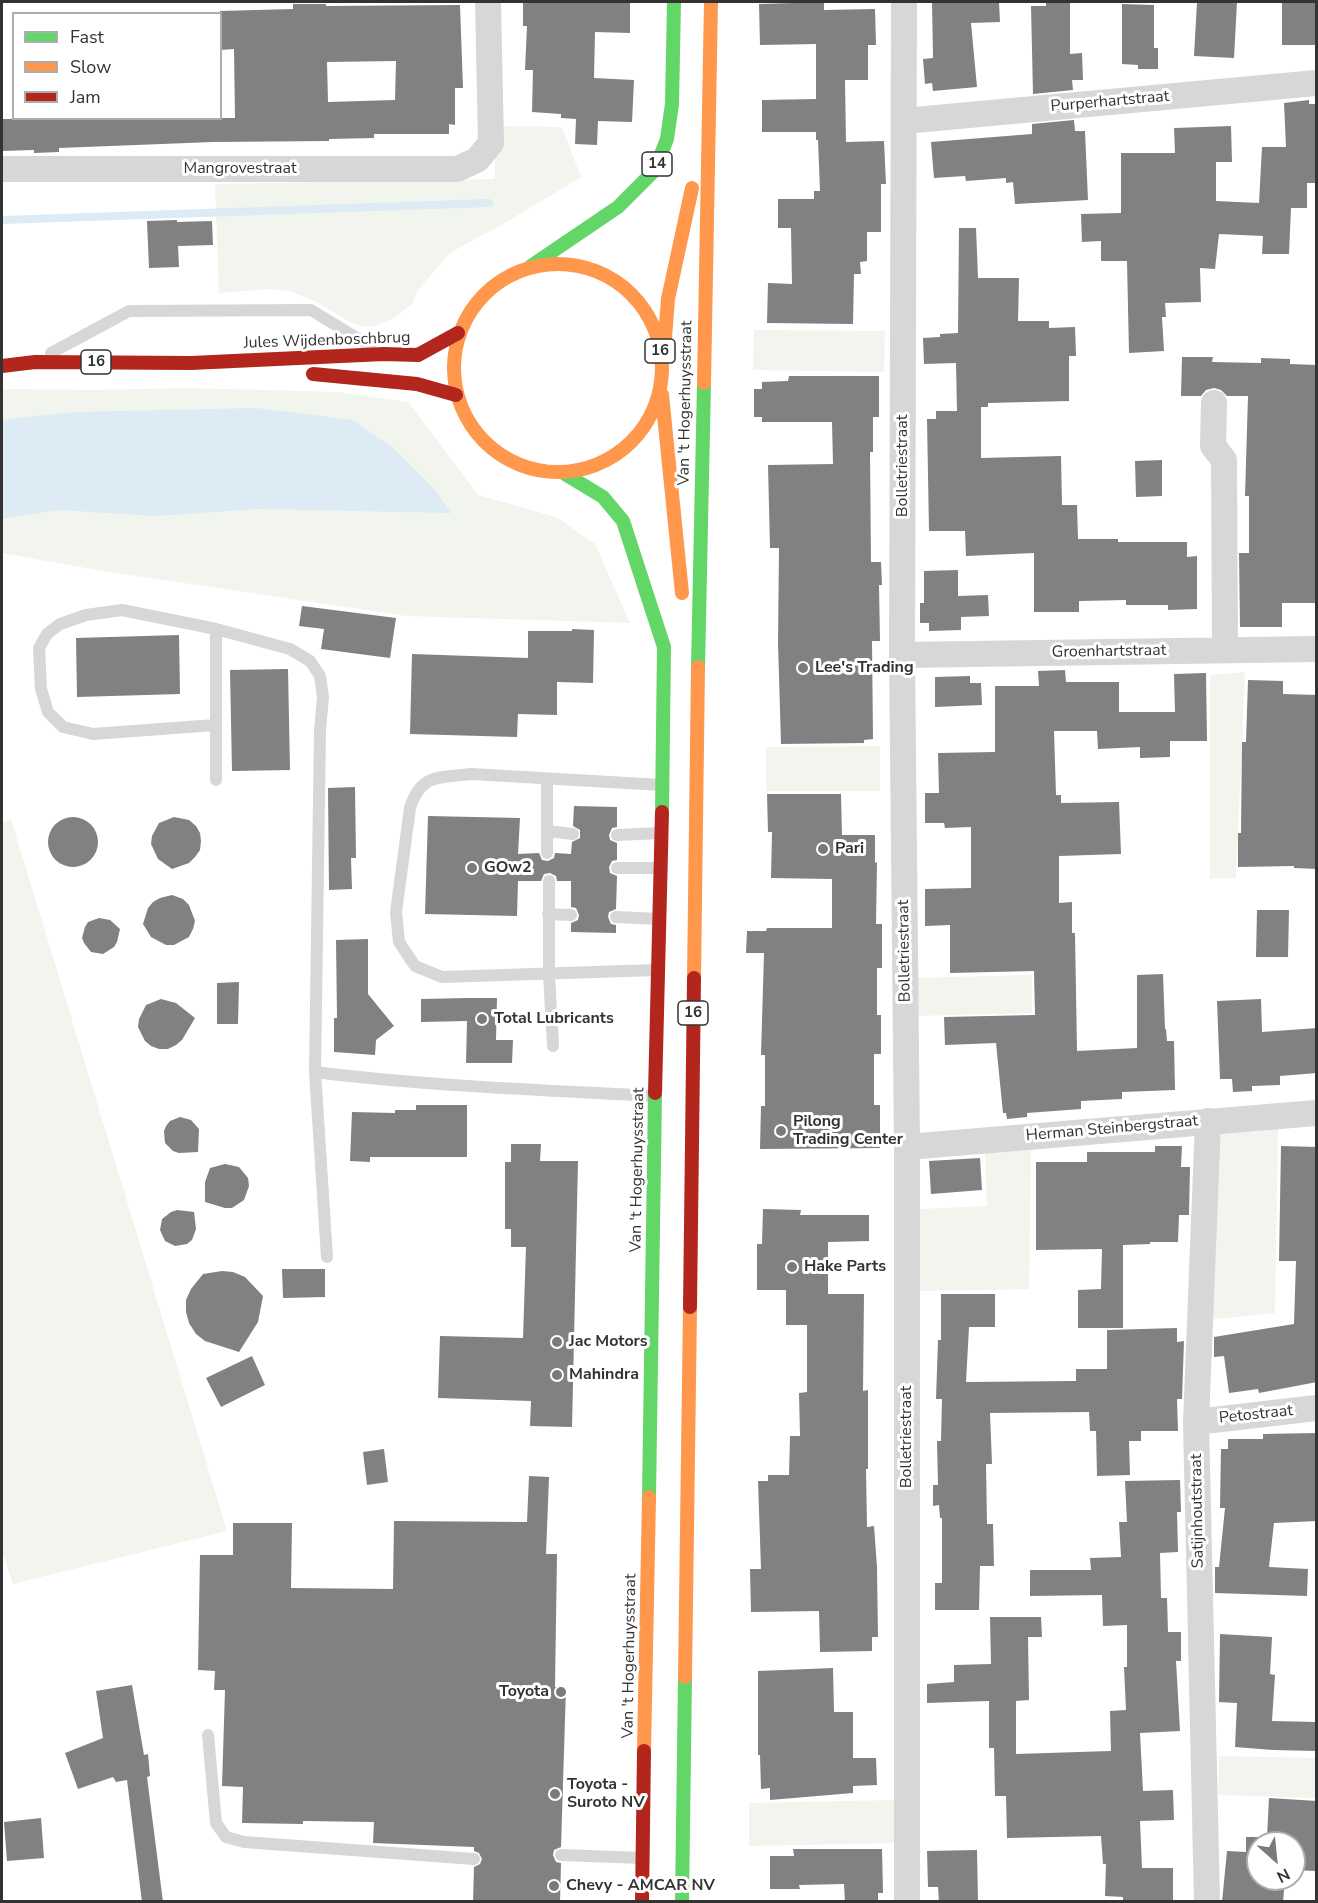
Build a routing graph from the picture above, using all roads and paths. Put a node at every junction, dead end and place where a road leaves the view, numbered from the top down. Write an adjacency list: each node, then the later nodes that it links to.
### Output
1 (488, 2): 8 (street, Mangrovestraat)
2 (674, 2): 9 (main road, 14)
3 (711, 2): 7 (main road, Van 't Hogerhuysstraat / 14)
4 (904, 2): 6 (street, Bolletriestraat)
5 (1317, 83): 6 (street, Purperhartstraat)
6 (904, 121): 23 (street, Bolletriestraat)
7 (708, 125): 15 (main road, Van 't Hogerhuysstraat / 14); 24 (main road, Van 't Hogerhuysstraat / 16)
8 (2, 169)
9 (530, 267): 10 (main road, 16); 15 (main road, 16)
10 (458, 333): 11 (main road, Jules Wijdenboschbrug / 16); 16 (main road, 16)
11 (384, 354): 12 (lane); 13 (main road, Jules Wijdenboschbrug / 16)
12 (34, 362): 13 (main road, Jules Wijdenboschbrug / 16); 14 (main road, Jules Wijdenboschbrug / 16)
13 (191, 363): 16 (main road, Jules Wijdenboschbrug / 16)
14 (2, 366)
15 (662, 366): 17 (main road, 16)
16 (456, 395): 19 (main road, 16)
17 (662, 395): 19 (main road, 16); 24 (main road, Van 't Hogerhuysstraat)
18 (1214, 403): 22 (street)
19 (565, 474): 28 (main road, Van 't Hogerhuysstraat / 16)
20 (216, 628): 25 (lane); 25 (lane); 44 (lane)
21 (1317, 649): 22 (street, Groenhartstraat)
22 (1225, 650): 23 (street, Groenhartstraat)
23 (903, 655): 48 (street, Bolletriestraat)
24 (698, 682): 57 (main road, Van 't Hogerhuysstraat / 16)
25 (215, 725): 27 (lane)
26 (547, 779): 28 (lane); 29 (lane); 42 (lane)
27 (216, 780)
28 (663, 786): 30 (main road, Van 't Hogerhuysstraat / 16)
29 (547, 831): 31 (lane); 33 (lane)
30 (662, 833): 32 (lane); 35 (main road, Van 't Hogerhuysstraat / 16)
31 (573, 834)
32 (617, 834)
33 (547, 853)
34 (616, 868): 35 (lane)
35 (661, 868): 40 (main road, Van 't Hogerhuysstraat / 16)
36 (549, 881): 37 (lane)
37 (548, 914): 38 (lane); 42 (lane)
38 (572, 915)
39 (616, 917): 40 (lane)
40 (660, 919): 41 (main road, Van 't Hogerhuysstraat / 16)
41 (659, 970): 42 (lane); 45 (main road, Van 't Hogerhuysstraat / 16)
42 (549, 975): 43 (lane)
43 (553, 1046)
44 (315, 1072): 45 (lane); 49 (lane)
45 (655, 1096): 54 (main road, Van 't Hogerhuysstraat / 16)
46 (1317, 1113): 47 (street, Herman Steinbergstraat)
47 (1208, 1121): 48 (street, Herman Steinbergstraat); 51 (street, Satijnhoutstraat)
48 (908, 1147): 58 (street, Bolletriestraat)
49 (327, 1257)
50 (1317, 1408): 51 (street, Petostraat)
51 (1196, 1422): 59 (street, Satijnhoutstraat)
52 (208, 1735): 55 (lane)
53 (561, 1855): 54 (lane)
54 (643, 1858): 56 (main road, Van 't Hogerhuysstraat / 16)
55 (474, 1859)
56 (642, 1902)
57 (682, 1902)
58 (907, 1902)
59 (1207, 1902)

